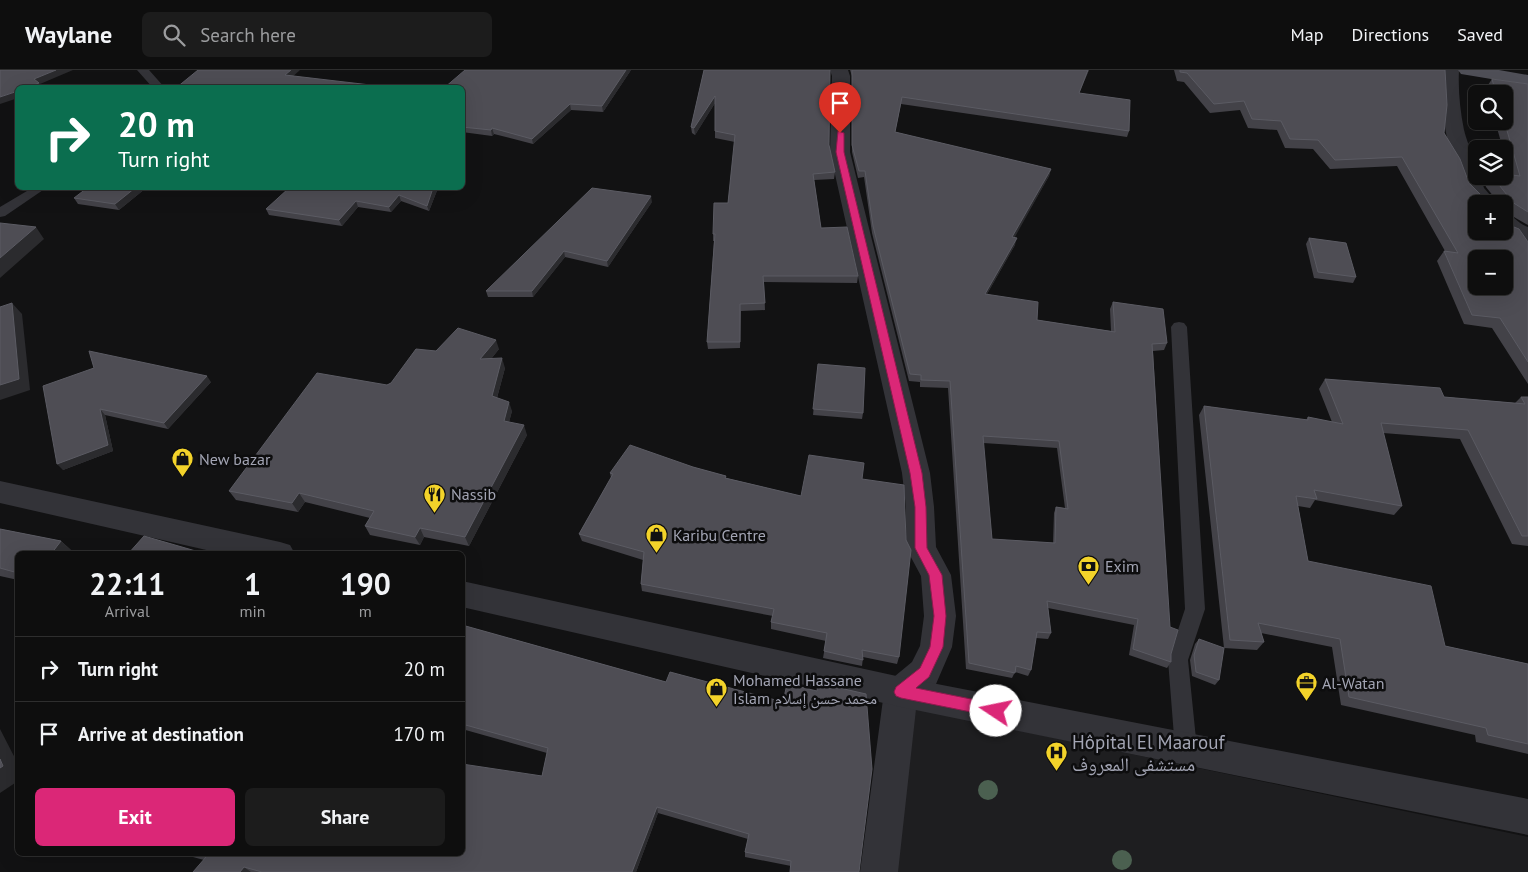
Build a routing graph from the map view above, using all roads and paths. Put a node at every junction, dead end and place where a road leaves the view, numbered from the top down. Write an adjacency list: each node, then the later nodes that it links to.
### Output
1 (144, 70): 6 (lane)
2 (839, 70): 16 (street)
3 (1450, 70): 8 (street)
4 (1467, 70): 5 (main road)
5 (1528, 80)
6 (157, 85)
7 (37, 190): 9 (lane)
8 (1479, 195)
9 (0, 214)
10 (1513, 228): 11 (street)
11 (1528, 236)
12 (1179, 327): 17 (lane)
13 (0, 492): 14 (street)
14 (266, 551)
15 (465, 595): 16 (street)
16 (901, 692): 17 (street); 19 (street)
17 (1186, 749): 18 (street)
18 (1528, 817)
19 (879, 872)

